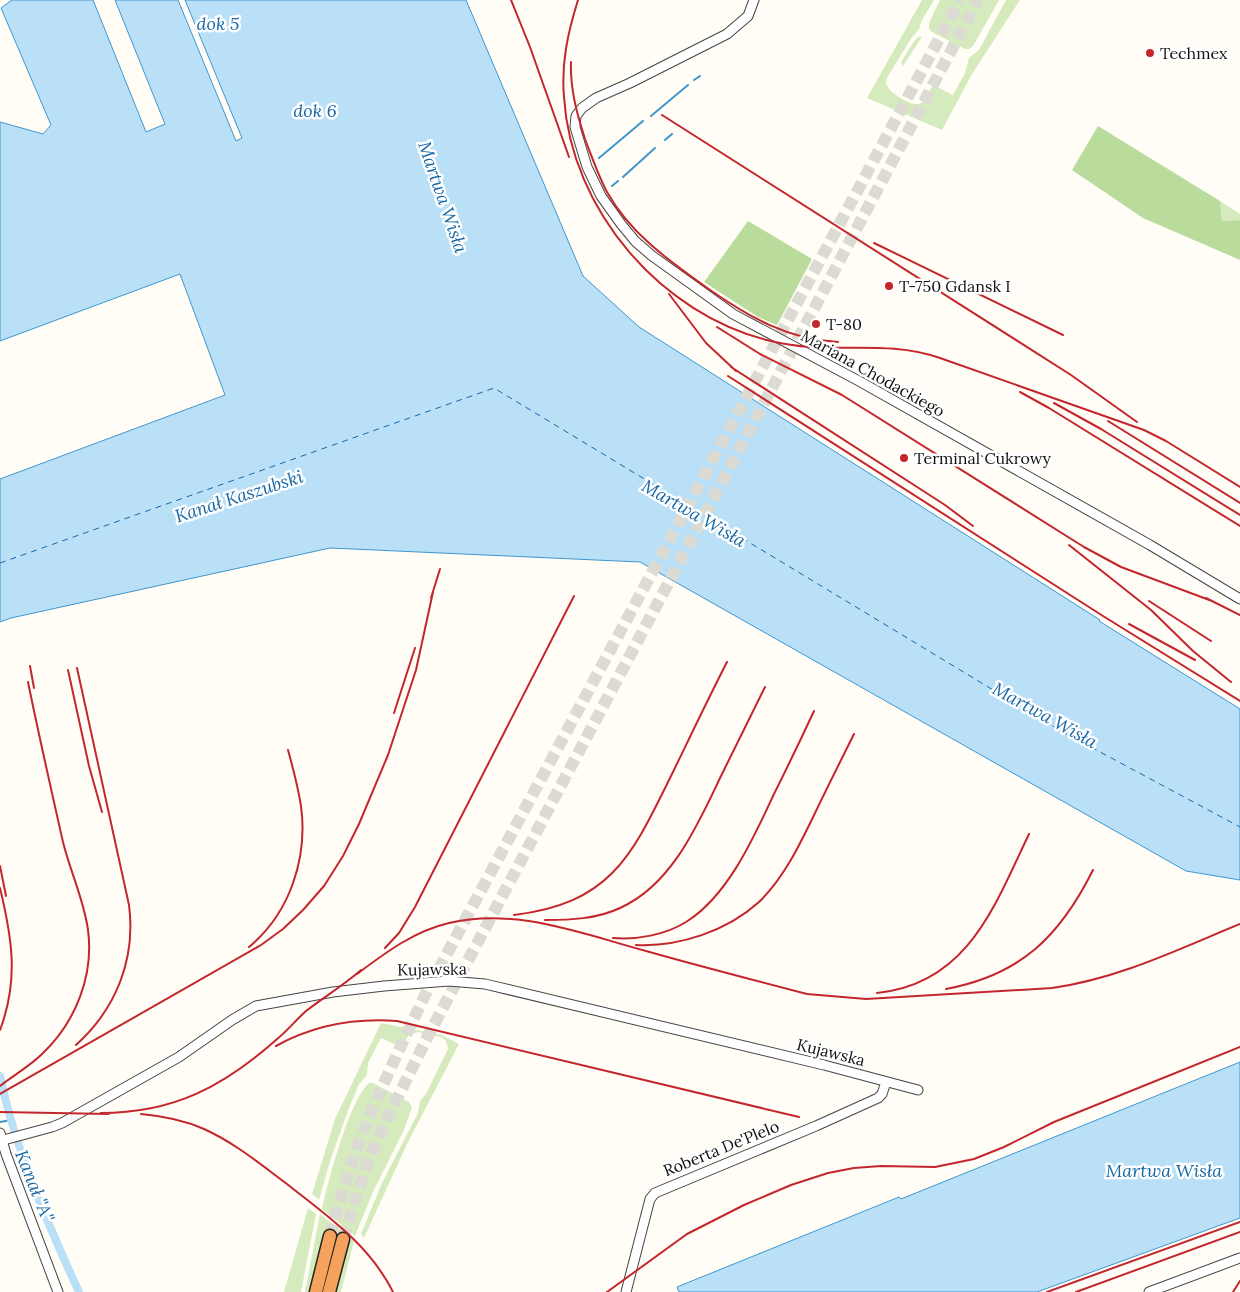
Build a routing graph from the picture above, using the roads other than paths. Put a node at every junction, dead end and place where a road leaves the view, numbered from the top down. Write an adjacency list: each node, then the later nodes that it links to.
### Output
1 (754, 0): 2 (street, Mariana Chodackiego)
2 (1240, 599)
3 (886, 1082): 4 (street, Kujawska); 5 (street, Kujawska); 12 (street, Roberta De'Plelo)
4 (918, 1090)
5 (3, 1138): 9 (street)
6 (330, 1236): 10 (highway)
7 (343, 1239): 11 (highway)
8 (1240, 1258): 13 (street)
9 (58, 1292)
10 (316, 1292)
11 (330, 1292)
12 (626, 1292)
13 (1149, 1292)

